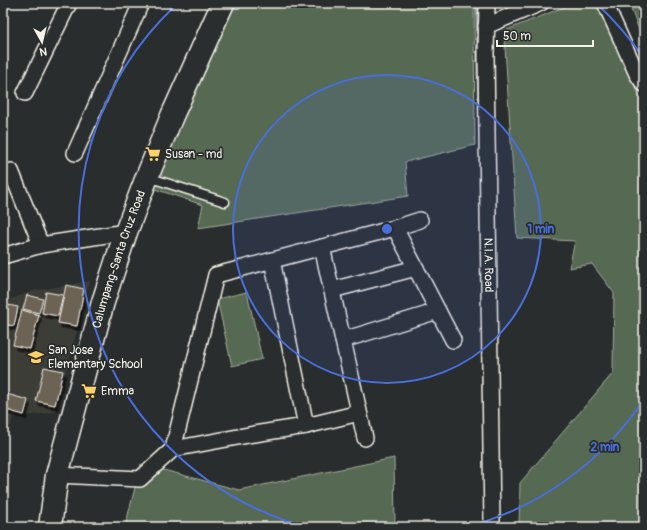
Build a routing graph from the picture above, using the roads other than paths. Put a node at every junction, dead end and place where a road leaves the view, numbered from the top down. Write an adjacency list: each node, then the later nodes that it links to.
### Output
1 (69, 3): 9 (street)
2 (141, 3): 10 (street)
3 (224, 3): 12 (main road, Calumpang-Santa Cruz Road)
4 (487, 3): 7 (street, N.I.A. Road)
5 (541, 3): 7 (street)
6 (605, 3): 8 (street)
7 (486, 26): 32 (street, N.I.A. Road)
8 (644, 84)
9 (25, 93)
10 (75, 154)
11 (11, 171): 17 (street)
12 (147, 177): 13 (lane); 16 (main road, Calumpang-Santa Cruz Road)
13 (225, 202)
14 (420, 220): 15 (street)
15 (395, 228): 18 (street); 21 (street)
16 (126, 232): 17 (street); 30 (main road, Calumpang-Santa Cruz Road)
17 (41, 245): 19 (street)
18 (322, 247): 20 (street); 22 (street)
19 (3, 256)
20 (272, 260): 27 (street); 29 (street)
21 (416, 268): 22 (street); 23 (street)
22 (332, 290): 24 (street)
23 (438, 311): 24 (street); 25 (street)
24 (343, 340): 26 (street)
25 (454, 340)
26 (360, 413): 27 (street); 28 (street)
27 (306, 426): 29 (street)
28 (365, 438)
29 (173, 449): 30 (street)
30 (57, 475): 31 (main road, Calumpang-Santa Cruz Road)
31 (50, 527)
32 (492, 527)

